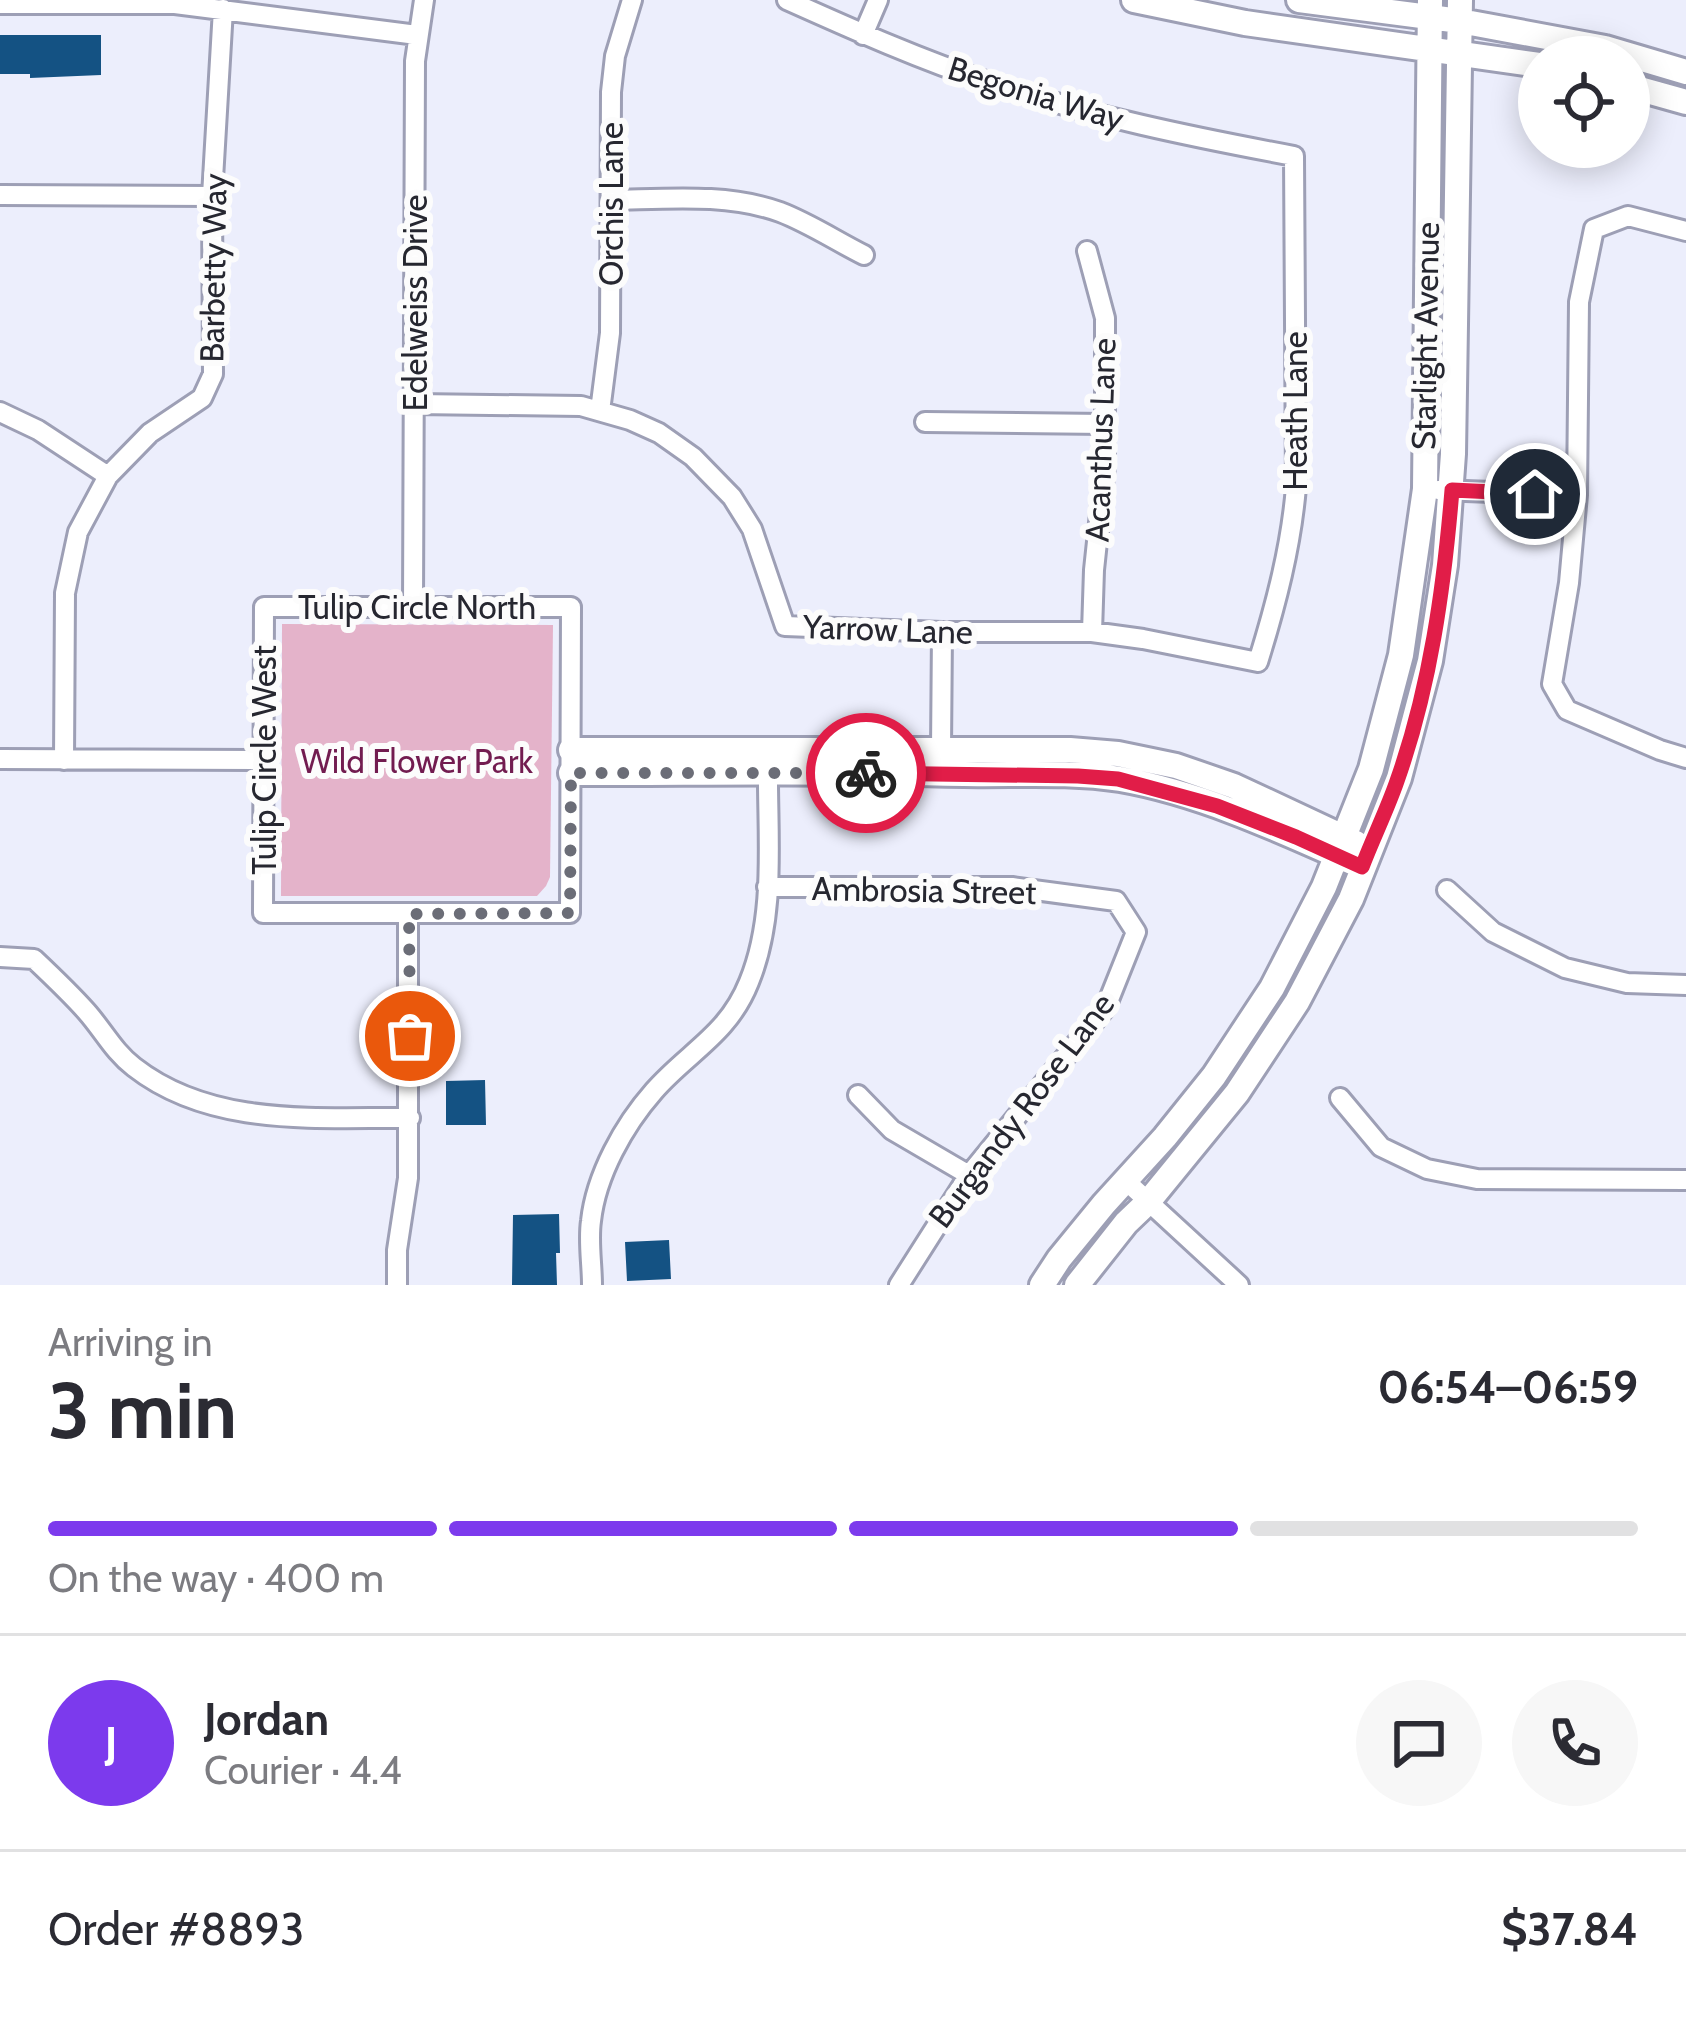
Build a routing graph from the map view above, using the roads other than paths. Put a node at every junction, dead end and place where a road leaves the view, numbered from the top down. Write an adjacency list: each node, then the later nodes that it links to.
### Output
1 (424, 0): 12 (street, Edelweiss Drive)
2 (632, 0): 23 (street, Orchis Lane)
3 (787, 0): 13 (street, Begonia Way)
4 (878, 0): 13 (street)
5 (1134, 0): 14 (street)
6 (1299, 0): 9 (street)
7 (108, 2): 8 (street); 10 (street)
8 (0, 4)
9 (1430, 8): 11 (street); 14 (street, Starlight Avenue)
10 (223, 10): 12 (street); 22 (street, Barbetty Way)
11 (1460, 10): 15 (street, Starlight Avenue); 17 (street)
12 (418, 35): 27 (street, Edelweiss Drive)
13 (863, 35): 20 (street, Begonia Way)
14 (1429, 50): 15 (street); 33 (street, Starlight Avenue)
15 (1459, 53): 16 (street); 34 (street, Starlight Avenue)
16 (1518, 62)
17 (1686, 72)
18 (1650, 92): 19 (street)
19 (1686, 102)
20 (1294, 156): 40 (street, Heath Lane)
21 (0, 195): 22 (street)
22 (212, 196): 32 (street, Barbetty Way)
23 (612, 200): 26 (street); 28 (street, Orchis Lane)
24 (1686, 231): 35 (street)
25 (1087, 251): 31 (street, Acanthus Lane)
26 (864, 255)
27 (415, 404): 28 (street, Yarrow Lane); 37 (street, Edelweiss Drive)
28 (600, 411): 38 (street, Yarrow Lane)
29 (0, 412): 32 (street)
30 (925, 422): 31 (street)
31 (1106, 424): 39 (street, Acanthus Lane)
32 (108, 476): 44 (street, Barbetty Way)
33 (1425, 490): 34 (street); 48 (street, Starlight Avenue)
34 (1452, 490): 35 (street); 49 (street, Starlight Avenue)
35 (1577, 496): 42 (street)
36 (263, 607): 37 (street, Tulip Circle North); 45 (street, Tulip Circle West)
37 (413, 607): 46 (street, Tulip Circle North)
38 (942, 632): 39 (street, Yarrow Lane); 41 (street)
39 (1092, 632): 40 (street, Yarrow Lane)
40 (1258, 662)
41 (941, 749): 47 (street); 48 (street)
42 (1686, 758)
43 (0, 759): 44 (street)
44 (64, 760): 45 (street)
45 (265, 760): 52 (street, Tulip Circle West)
46 (571, 761): 47 (street); 52 (street)
47 (768, 761): 48 (street); 50 (street)
48 (1340, 846): 49 (street); 61 (street, Starlight Avenue)
49 (1366, 858): 62 (street, Starlight Avenue)
50 (767, 887): 53 (street, Ambrosia Street); 64 (street)
51 (1447, 890): 55 (street)
52 (409, 914): 58 (street)
53 (1136, 932): 59 (street, Burgandy Rose Lane)
54 (0, 956): 58 (street)
55 (1686, 985)
56 (858, 1095): 59 (street)
57 (1340, 1098): 60 (street)
58 (410, 1118): 63 (street)
59 (969, 1175): 65 (street, Burgandy Rose Lane)
60 (1686, 1180)
61 (1126, 1181): 62 (street); 66 (street, Starlight Avenue)
62 (1148, 1202): 67 (street, Starlight Avenue); 68 (street)
63 (397, 1285)
64 (592, 1285)
65 (899, 1285)
66 (1042, 1285)
67 (1077, 1285)
68 (1239, 1285)

